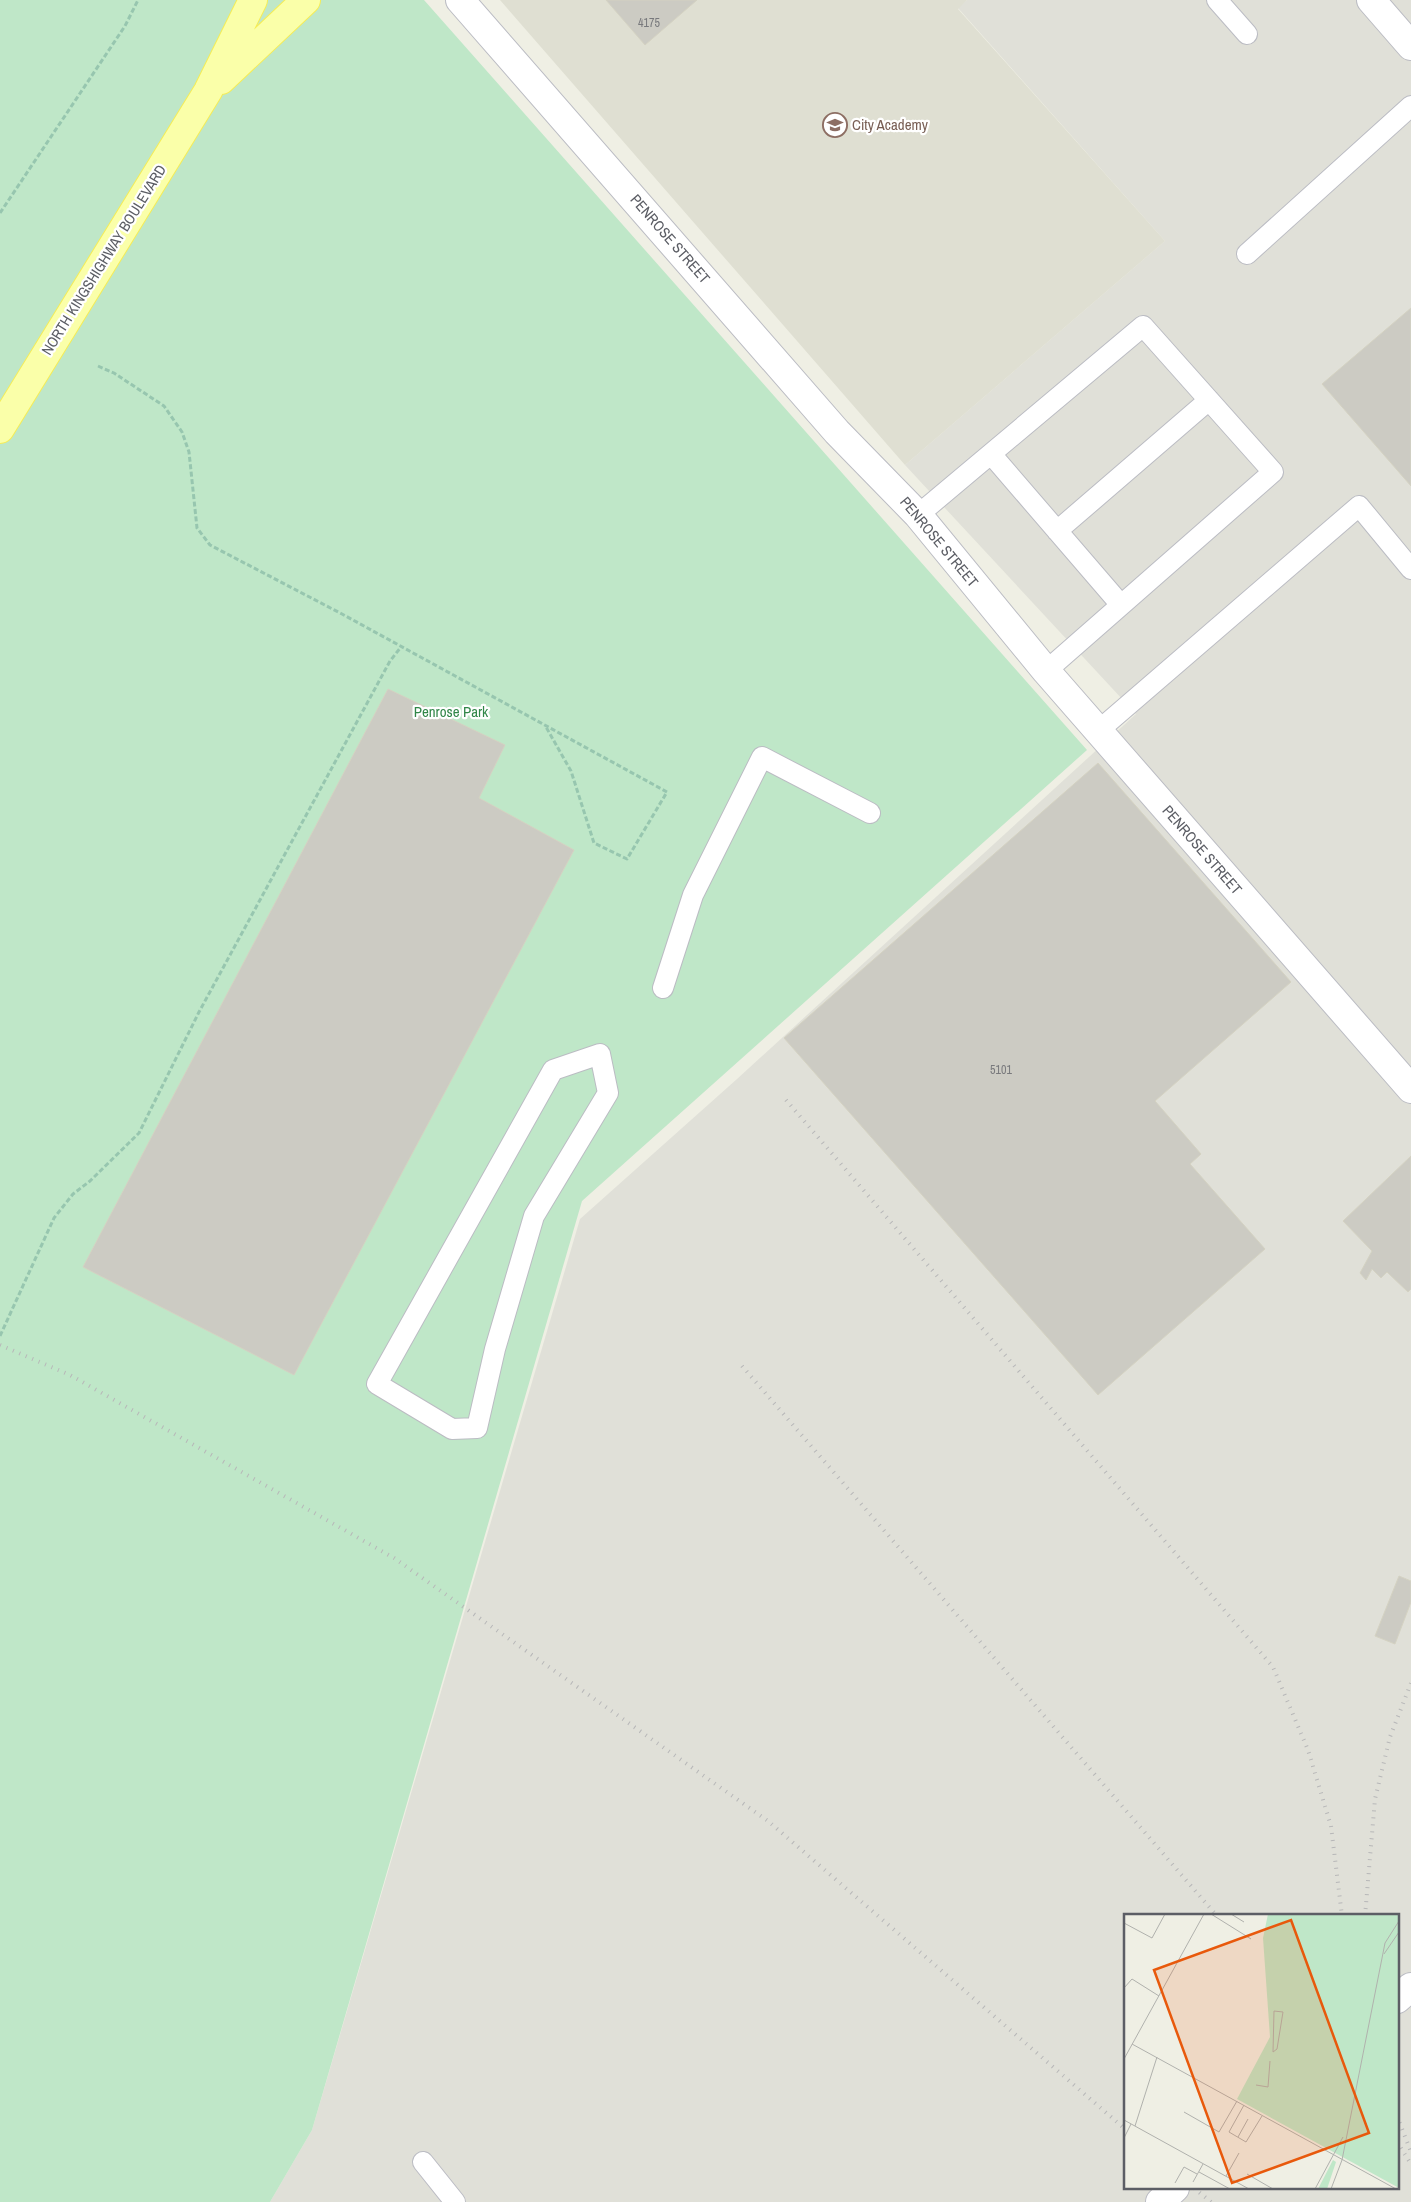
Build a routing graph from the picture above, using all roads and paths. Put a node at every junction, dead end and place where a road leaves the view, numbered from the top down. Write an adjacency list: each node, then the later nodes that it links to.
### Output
1 (138, 0): 11 (path)
2 (253, 0): 9 (main road, NORTH KINGSHIGHWAY BOULEVARD)
3 (306, 0): 9 (main road, NORTH KINGSHIGHWAY BOULEVARD)
4 (460, 0): 17 (street, PENROSE STREET)
5 (1217, 0): 7 (lane)
6 (1371, 0): 8 (street)
7 (1247, 34)
8 (1411, 46)
9 (208, 91): 15 (main road, NORTH KINGSHIGHWAY BOULEVARD)
10 (1411, 106): 12 (lane)
11 (0, 213)
12 (1247, 254)
13 (98, 366): 21 (path)
14 (1209, 400): 16 (lane); 18 (lane); 20 (lane)
15 (0, 430)
16 (991, 454): 17 (lane); 18 (lane)
17 (918, 515): 22 (street, PENROSE STREET)
18 (1057, 531): 20 (lane)
19 (1411, 568): 24 (lane)
20 (1121, 606): 22 (lane)
21 (401, 647): 23 (path); 29 (path)
22 (1046, 672): 24 (street, PENROSE STREET)
23 (546, 727): 23 (path)
24 (1098, 731): 28 (street, PENROSE STREET)
25 (870, 813): 26 (lane)
26 (663, 988)
27 (600, 1054): 27 (lane)
28 (1411, 1089)
29 (0, 1336)
30 (1411, 1987): 31 (street)
31 (1398, 1998)
32 (423, 2162): 34 (lane)
33 (1174, 2190): 35 (street)
34 (455, 2202)
35 (1160, 2202)

